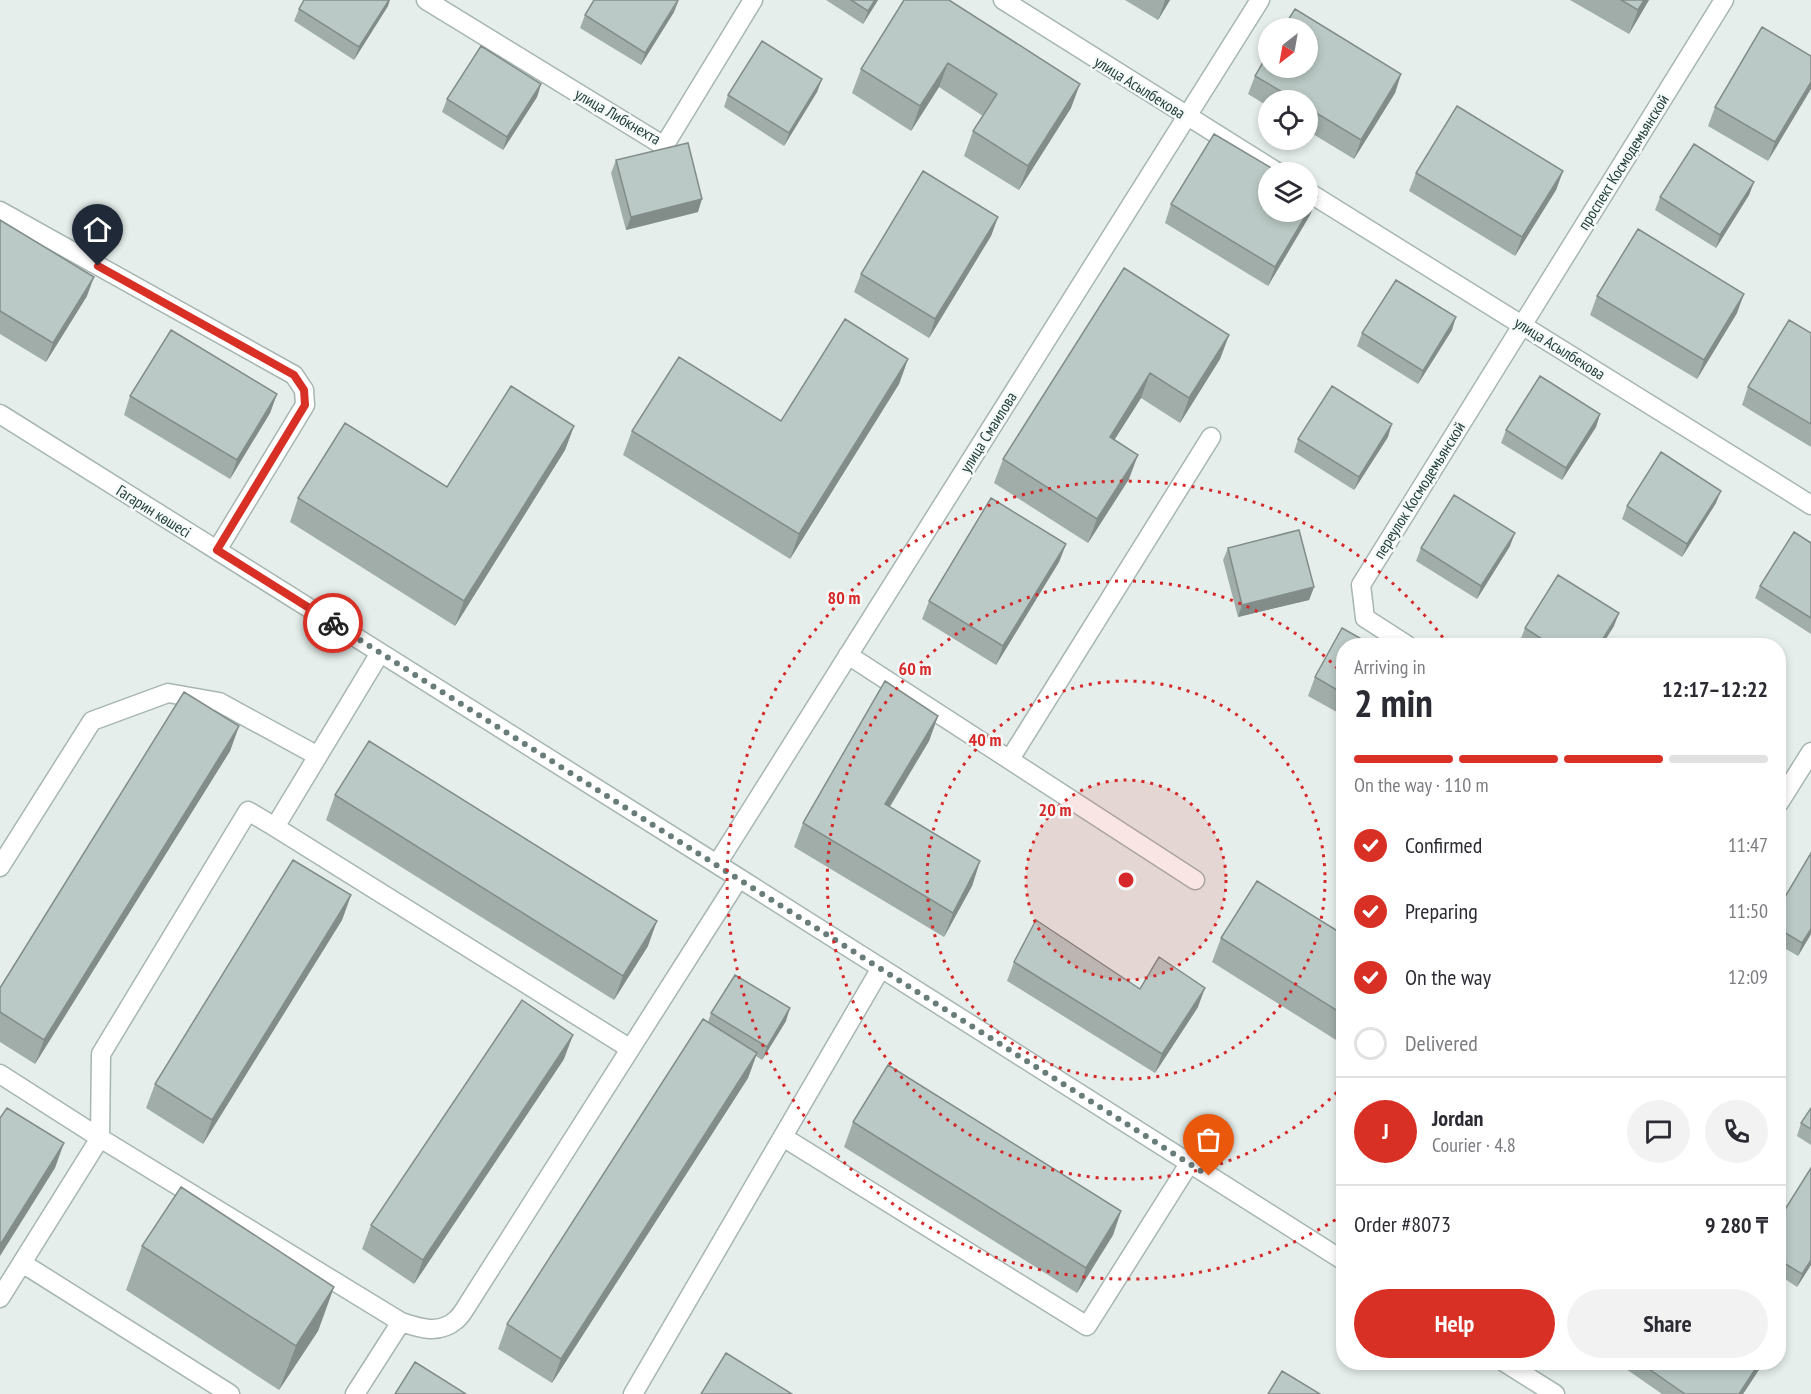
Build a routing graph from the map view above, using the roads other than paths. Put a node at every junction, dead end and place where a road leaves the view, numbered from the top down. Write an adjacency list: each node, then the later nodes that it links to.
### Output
1 (426, 0): 2 (street, улица Либкнехта)
2 (753, 0)
3 (1003, 0): 6 (street, улица Асылбекова)
4 (1260, 0): 6 (street, улица Смаилова)
5 (1724, 0): 10 (street, проспект Космодемьянской)
6 (1186, 116): 7 (street, улица Асылбекова); 17 (street, улица Смаилова)
7 (1261, 162)
8 (1318, 198): 10 (street, улица Асылбекова)
9 (0, 211): 14 (street)
10 (1522, 324): 13 (street, улица Асылбекова); 15 (street, переулок Космодемьянской)
11 (0, 414): 14 (street, Гагарин көшесі)
12 (1211, 437): 20 (street)
13 (1811, 505)
14 (217, 550): 16 (street, Гагарин көшесі)
15 (1396, 638)
16 (380, 653): 19 (street); 23 (street, Гагарин көшесі)
17 (848, 655): 20 (street); 23 (street, улица Смаилова)
18 (1811, 752): 21 (street)
19 (318, 756): 22 (street); 24 (street)
20 (1010, 759): 26 (street)
21 (1786, 792)
22 (275, 827): 28 (street); 31 (street)
23 (717, 864): 25 (street, Гагарин көшесі)
24 (0, 867)
25 (739, 878): 27 (street, Гагарин көшесі); 28 (street)
26 (1195, 880)
27 (881, 968): 30 (street); 32 (street, Гагарин көшесі)
28 (629, 1048): 36 (street)
29 (0, 1074): 31 (street)
30 (783, 1137): 32 (street); 40 (street)
31 (100, 1138): 34 (street); 36 (street)
32 (1189, 1164): 33 (street, Гагарин көшесі)
33 (1336, 1256)
34 (22, 1263): 35 (street); 38 (street)
35 (0, 1298)
36 (401, 1322): 39 (street)
37 (1517, 1370): 41 (street)
38 (230, 1394)
39 (355, 1394)
40 (633, 1394)
41 (1555, 1394)

